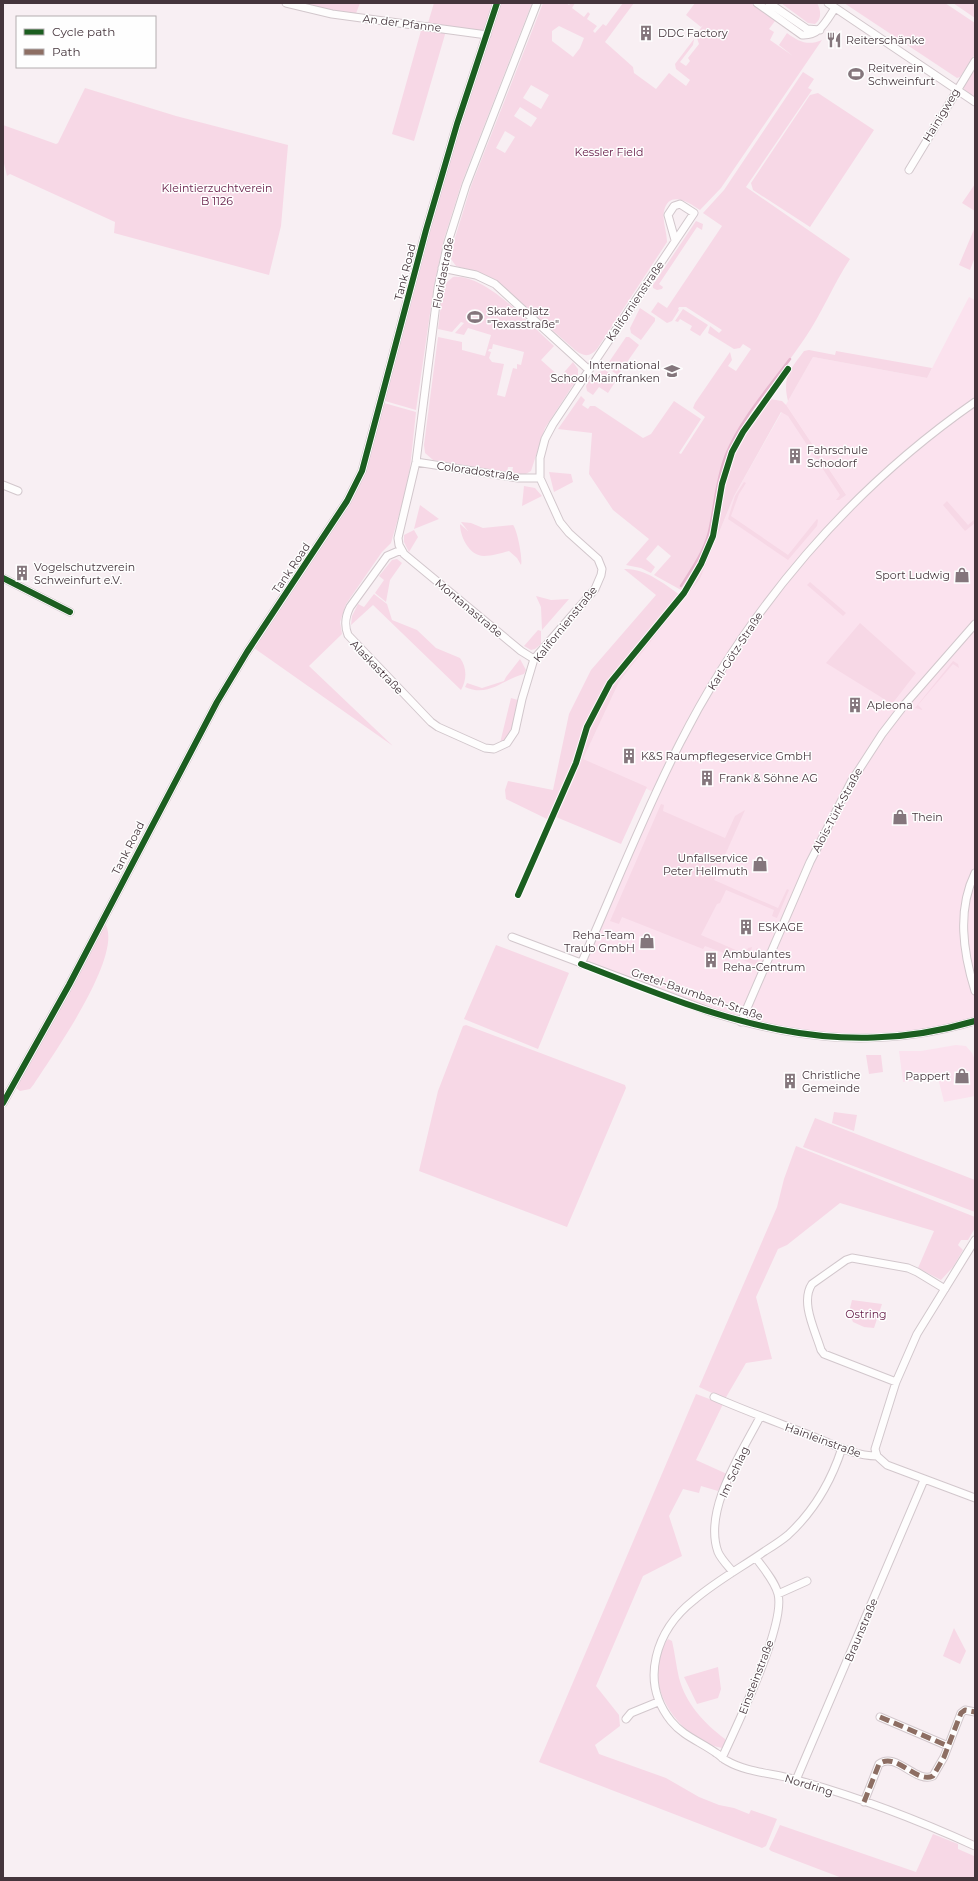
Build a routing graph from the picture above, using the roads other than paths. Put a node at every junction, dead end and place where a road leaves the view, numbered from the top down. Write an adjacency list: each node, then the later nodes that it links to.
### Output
1 (286, 3): 11 (street, An der Pfanne)
2 (497, 3): 11 (street, Tank Road)
3 (537, 3): 17 (street, Floridastraße)
4 (757, 3): 10 (street)
5 (769, 3): 9 (street)
6 (776, 3): 9 (street)
7 (828, 3): 8 (street)
8 (835, 8): 10 (street); 13 (street)
9 (782, 12): 10 (street)
10 (820, 30)
11 (487, 35): 36 (street, Tank Road)
12 (975, 61): 13 (street, Hainigweg)
13 (956, 89): 14 (street); 15 (street, Hainigweg)
14 (975, 102)
15 (909, 170)
16 (675, 240): 16 (street, Kalifornienstraße); 18 (street, Kalifornienstraße)
17 (442, 268): 18 (street); 20 (street, Floridastraße)
18 (589, 370): 21 (street, Kalifornienstraße)
19 (975, 402): 32 (street, Karl-Götz-Straße)
20 (416, 462): 21 (street, Coloradostraße); 24 (street, Floridastraße)
21 (540, 478): 28 (street, Kalifornienstraße)
22 (3, 485): 23 (street)
23 (18, 491)
24 (402, 552): 28 (street, Montanastraße); 29 (street, Alaskastraße)
25 (3, 578): 26 (street)
26 (70, 612)
27 (975, 624): 34 (street, Alois-Türk-Straße)
28 (534, 659): 29 (street, Kalifornienstraße)
29 (498, 748)
30 (975, 873): 33 (street)
31 (512, 937): 32 (street, Gretel-Baumbach-Straße)
32 (581, 964): 34 (street, Gretel-Baumbach-Straße)
33 (975, 991)
34 (741, 1022): 35 (street, Gretel-Baumbach-Straße)
35 (975, 1022)
36 (3, 1103)
37 (975, 1240): 38 (street)
38 (945, 1289): 39 (street); 39 (street)
39 (896, 1382): 43 (street)
40 (714, 1397): 41 (street, Hainleinstraße)
41 (760, 1417): 42 (street, Hainleinstraße); 47 (street, Im Schlag)
42 (842, 1448): 43 (street, Hainleinstraße); 46 (street, Nordring)
43 (876, 1456): 44 (street, Hainleinstraße)
44 (924, 1480): 45 (street, Hainleinstraße); 56 (street, Braunstraße)
45 (975, 1498)
46 (756, 1558): 47 (street, Nordring); 49 (street)
47 (733, 1572): 50 (street, Nordring)
48 (807, 1581): 49 (street)
49 (778, 1594): 55 (street, Einsteinstraße)
50 (658, 1702): 53 (street); 55 (street, Nordring)
51 (975, 1712): 54 (street)
52 (880, 1717): 54 (street)
53 (626, 1720)
54 (948, 1746): 57 (street)
55 (722, 1758): 56 (street, Nordring)
56 (796, 1780): 57 (street, Nordring)
57 (864, 1802): 58 (street, Nordring)
58 (975, 1846)

